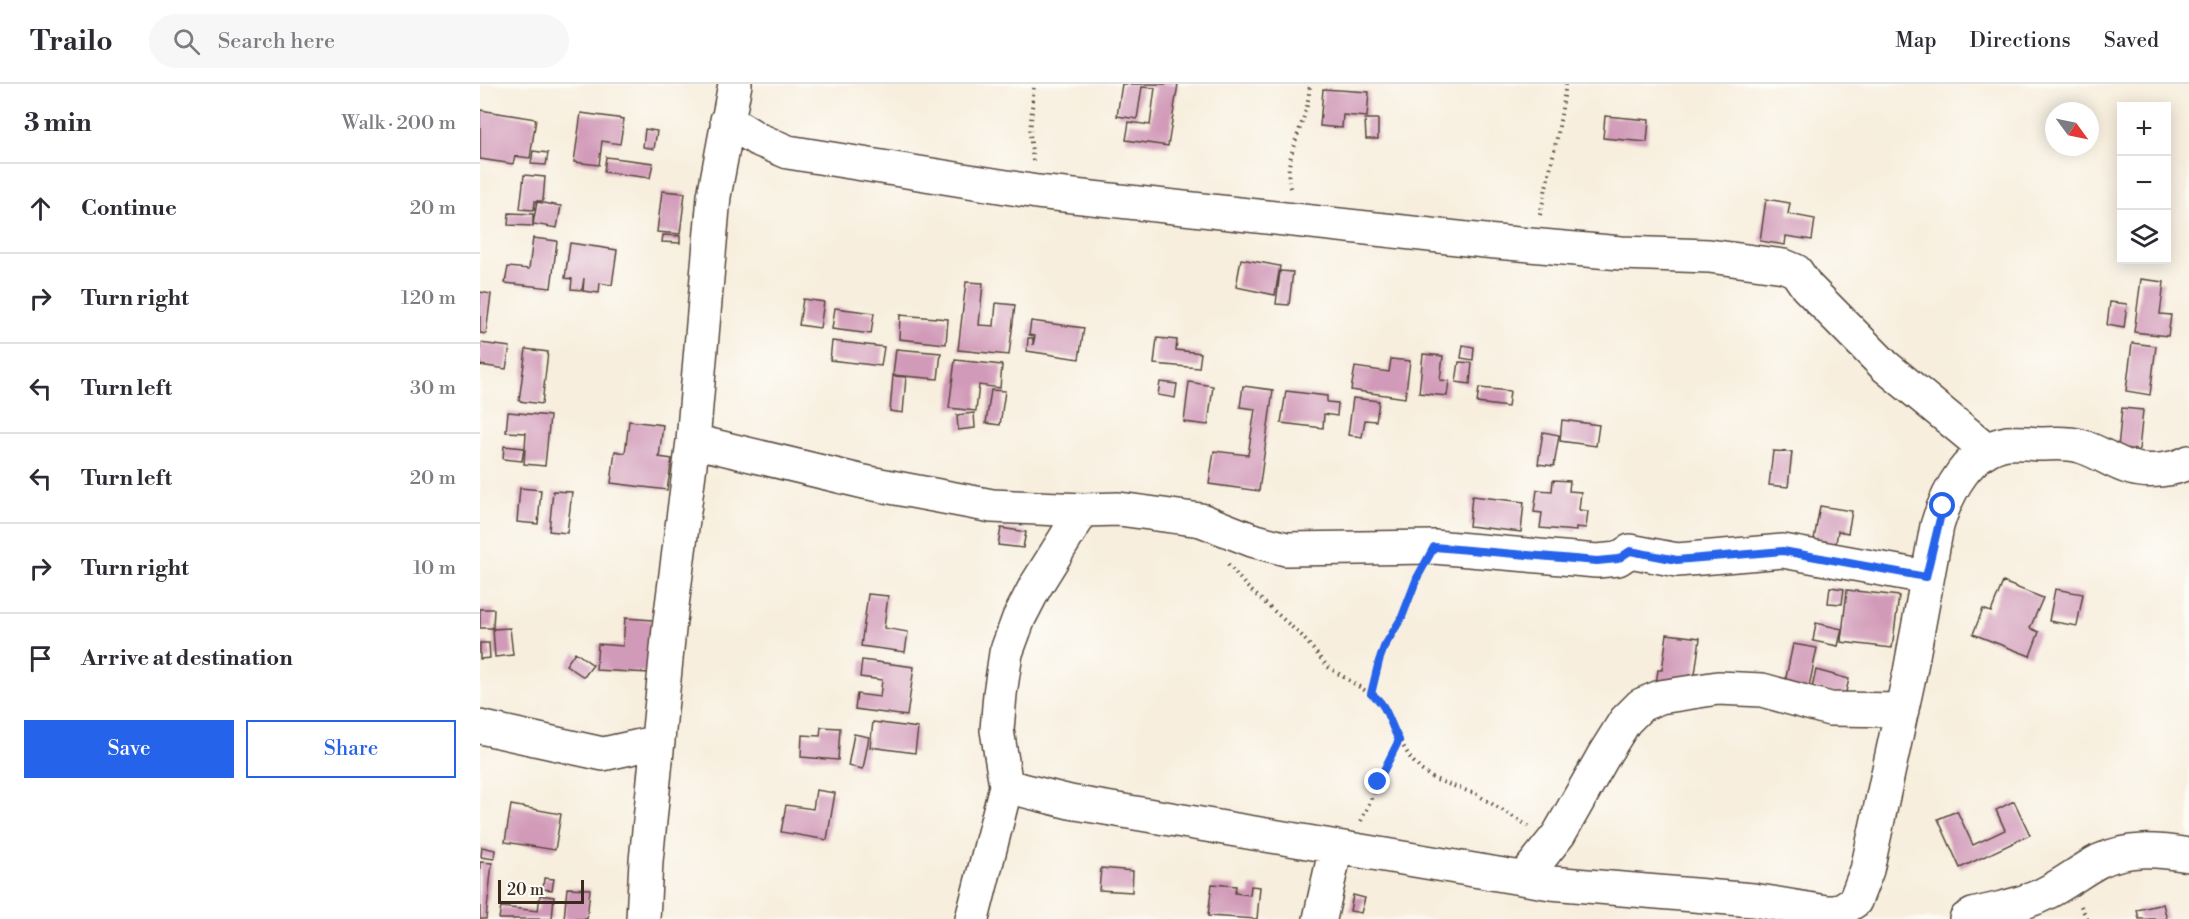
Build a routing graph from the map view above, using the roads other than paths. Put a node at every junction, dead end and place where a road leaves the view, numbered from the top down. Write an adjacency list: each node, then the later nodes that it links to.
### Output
1 (735, 84): 2 (street)
2 (727, 120): 3 (street); 4 (street)
3 (693, 441): 6 (street); 10 (street)
4 (1987, 450): 5 (street); 7 (street)
5 (2189, 462)
6 (1083, 510): 7 (street); 11 (street)
7 (1926, 577): 8 (street)
8 (1902, 710): 14 (street); 15 (street)
9 (480, 727): 10 (street)
10 (658, 742): 16 (street)
11 (1006, 786): 12 (street); 17 (street)
12 (1347, 849): 14 (street); 18 (street)
13 (2189, 855): 19 (street)
14 (1524, 878): 15 (street)
15 (1846, 913)
16 (643, 919)
17 (972, 919)
18 (1320, 919)
19 (1966, 919)

